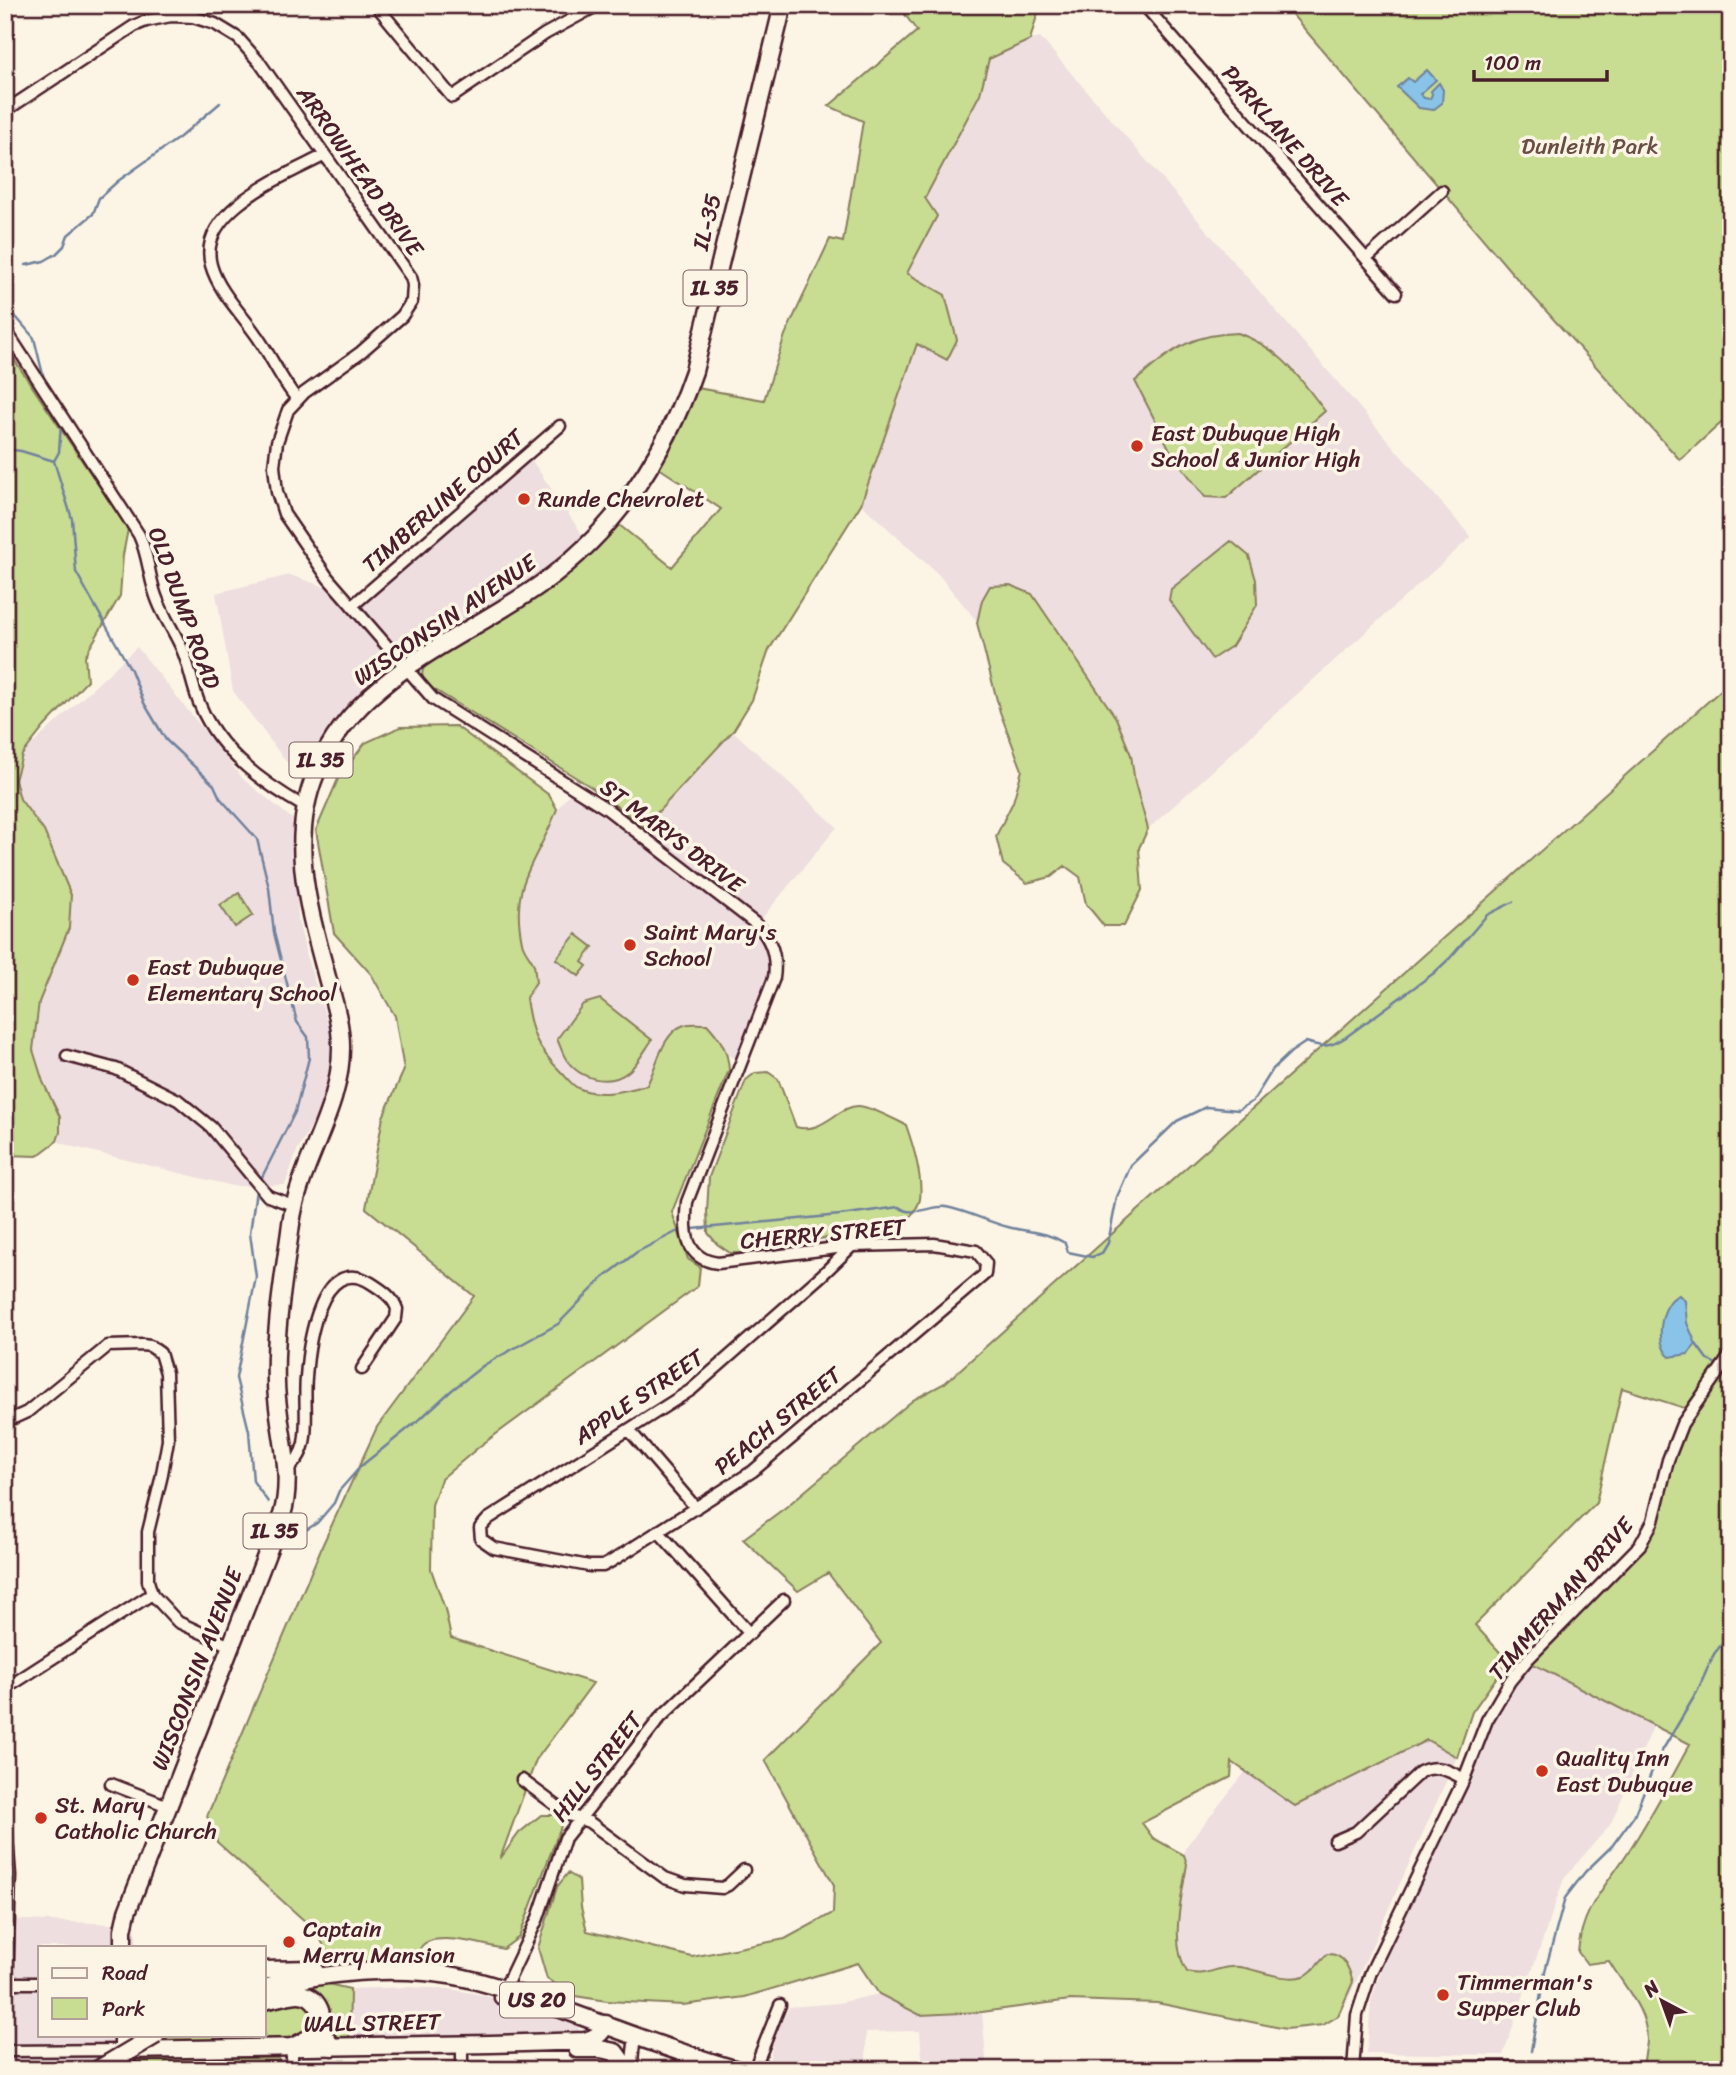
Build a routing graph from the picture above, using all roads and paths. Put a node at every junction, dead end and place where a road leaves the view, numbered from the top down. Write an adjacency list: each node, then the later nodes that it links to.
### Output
1 (376, 5): 2 (street)
2 (598, 5)
3 (783, 5): 13 (main road, IL-35 / IL 35)
4 (1144, 5): 8 (street, PARKLANE DRIVE)
5 (5, 111): 6 (street, ARROWHEAD DRIVE)
6 (325, 155): 11 (street, ARROWHEAD DRIVE); 11 (street)
7 (1442, 191): 8 (street)
8 (1366, 259): 9 (street, PARKLANE DRIVE)
9 (1396, 293)
10 (5, 328): 16 (street, OLD DUMP ROAD)
11 (297, 399): 14 (street, ARROWHEAD DRIVE)
12 (560, 426): 14 (street, TIMBERLINE COURT)
13 (588, 545): 15 (main road, WISCONSIN AVENUE / IL 35)
14 (352, 606): 15 (street, ARROWHEAD DRIVE)
15 (405, 669): 16 (main road, WISCONSIN AVENUE / IL 35); 19 (street, ST MARYS DRIVE)
16 (305, 807): 18 (main road, WISCONSIN AVENUE / IL 35)
17 (66, 1056): 18 (street)
18 (293, 1205): 26 (main road, WISCONSIN AVENUE / IL 35)
19 (686, 1223): 20 (street, CHERRY STREET)
20 (852, 1246): 21 (street, CHERRY STREET); 25 (street, APPLE STREET)
21 (985, 1261): 27 (street, PEACH STREET)
22 (1731, 1354): 35 (street, TIMMERMAN DRIVE)
23 (362, 1369): 26 (street)
24 (5, 1422): 30 (street)
25 (629, 1430): 27 (street); 29 (street, APPLE STREET)
26 (287, 1469): 33 (main road, WISCONSIN AVENUE / IL 35)
27 (696, 1508): 28 (street, PEACH STREET)
28 (658, 1531): 29 (street, PEACH STREET); 32 (street)
29 (484, 1542)
30 (152, 1594): 33 (street); 34 (street)
31 (784, 1600): 32 (street, HILL STREET)
32 (750, 1634): 40 (street, HILL STREET)
33 (230, 1646): 38 (main road, WISCONSIN AVENUE / IL 35)
34 (5, 1689)
35 (1464, 1779): 41 (street); 63 (street, TIMMERMAN DRIVE)
36 (522, 1780): 40 (street)
37 (111, 1784): 38 (street)
38 (168, 1806): 43 (main road, WISCONSIN AVENUE / IL 35)
39 (5, 1812): 46 (street)
40 (580, 1821): 42 (street); 49 (street, HILL STREET)
41 (1335, 1841)
42 (744, 1870)
43 (123, 1946)
44 (266, 1970): 45 (main road)
45 (383, 1972): 48 (main road, US 20); 49 (main road, US 20)
46 (6, 1983): 47 (street)
47 (38, 1983)
48 (266, 1988)
49 (502, 1993): 50 (main road, US 20); 54 (main road, US 20)
50 (266, 1998)
51 (266, 1999): 53 (main road)
52 (780, 2005): 71 (street)
53 (319, 2028): 60 (main road); 61 (main road)
54 (605, 2028): 56 (main road, US 20); 58 (main road, WALL STREET)
55 (154, 2036): 64 (main road, bridge)
56 (634, 2039): 68 (street); 69 (main road, US 20); 70 (main road, US 20)
57 (123, 2042): 61 (main road, WALL STREET); 62 (street, WALL STREET); 65 (street)
58 (541, 2043): 59 (main road, WALL STREET); 68 (main road)
59 (462, 2045): 60 (main road, WALL STREET); 67 (street)
60 (332, 2047): 61 (main road, WALL STREET)
61 (292, 2048): 66 (street)
62 (5, 2051)
63 (1353, 2069): 72 (main road); 73 (main road)
64 (97, 2070)
65 (129, 2070)
66 (292, 2070)
67 (462, 2070)
68 (630, 2070)
69 (705, 2070)
70 (738, 2070)
71 (754, 2070)
72 (1235, 2070)
73 (1543, 2070)

